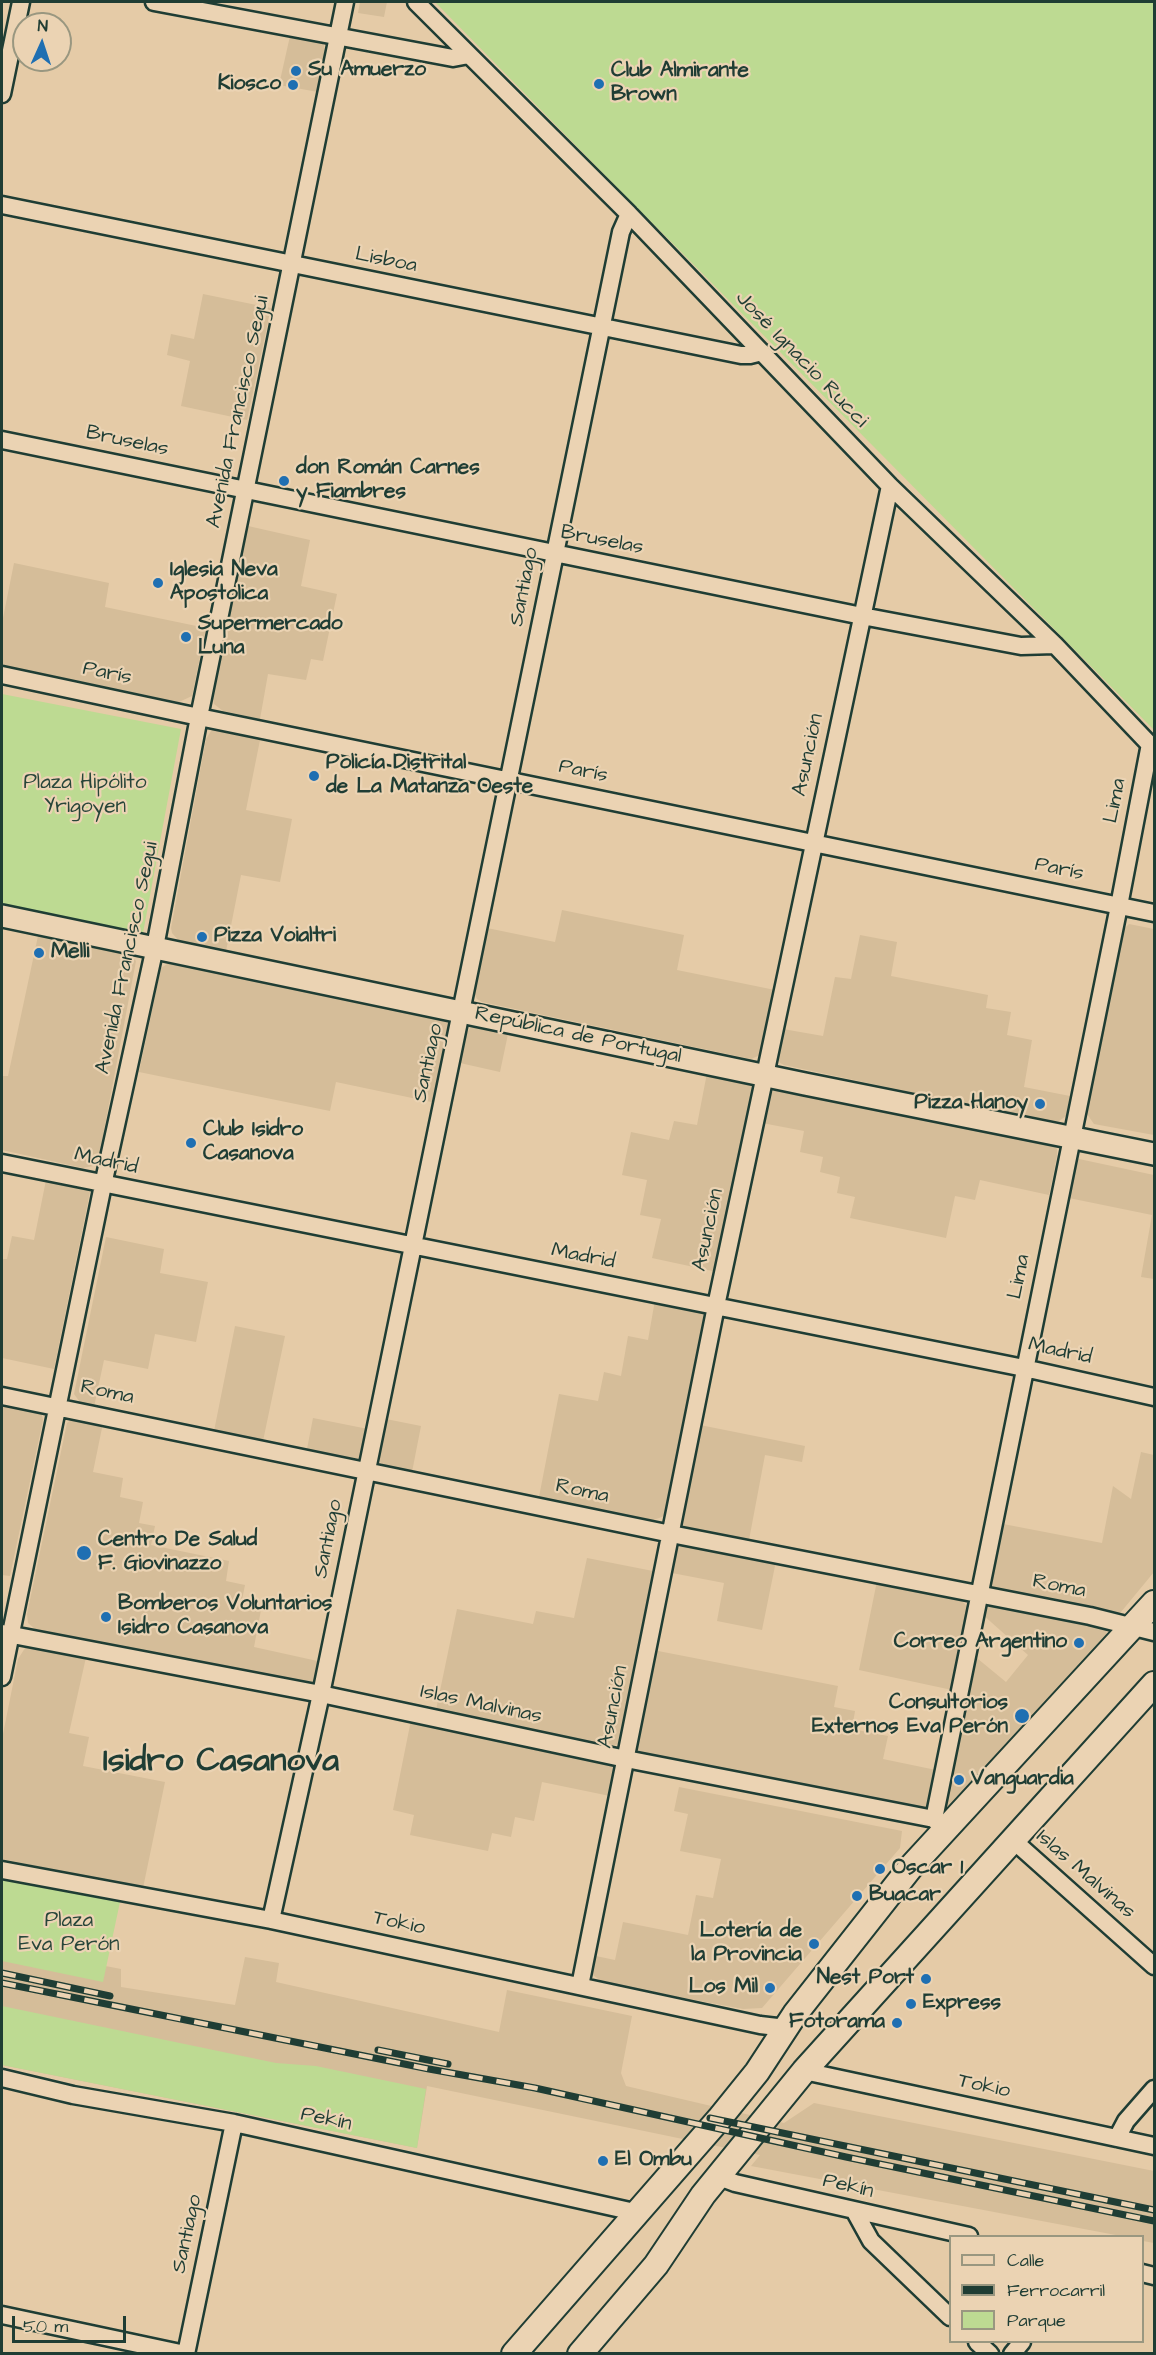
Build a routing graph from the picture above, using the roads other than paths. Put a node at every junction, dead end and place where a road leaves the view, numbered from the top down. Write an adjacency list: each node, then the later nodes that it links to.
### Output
1 (21, 2): 7 (street)
2 (154, 2): 5 (street)
3 (345, 2): 5 (street, Avenida Francisco Segui)
4 (416, 2): 6 (street, José Ignacio Rucci)
5 (339, 37): 6 (street); 10 (street, Avenida Francisco Segui)
6 (469, 55): 9 (street, José Ignacio Rucci)
7 (2, 94)
8 (2, 205): 10 (street, Lisboa)
9 (629, 214): 11 (street, Santiago); 12 (street, José Ignacio Rucci)
10 (292, 265): 11 (street, Lisboa); 15 (street, Avenida Francisco Segui)
11 (603, 328): 12 (street, Lisboa); 16 (street, Santiago)
12 (762, 352): 14 (street, José Ignacio Rucci)
13 (2, 440): 15 (street, Bruselas)
14 (890, 486): 17 (street, Asunción); 18 (street, José Ignacio Rucci)
15 (245, 490): 16 (street, Bruselas); 20 (street, Avenida Francisco Segui)
16 (555, 554): 17 (street, Bruselas); 22 (street, Santiago)
17 (862, 616): 18 (street, Bruselas); 23 (street, Asunción)
18 (1055, 645): 21 (street, José Ignacio Rucci)
19 (2, 675): 20 (street, París)
20 (199, 717): 22 (street, París); 27 (street, Avenida Francisco Segui)
21 (1152, 746): 24 (street, Lima)
22 (509, 780): 23 (street, París); 28 (street, Santiago)
23 (813, 842): 24 (street, París); 29 (street, Asunción)
24 (1119, 906): 25 (street, París); 30 (street, Lima)
25 (1155, 913)
26 (2, 916): 27 (main road, República de Portugal)
27 (155, 947): 28 (main road, República de Portugal); 33 (street, Avenida Francisco Segui)
28 (462, 1012): 29 (main road, República de Portugal); 34 (street, Santiago)
29 (764, 1075): 30 (main road, República de Portugal); 35 (street, Asunción)
30 (1071, 1138): 31 (main road, República de Portugal); 36 (street, Lima)
31 (1155, 1154)
32 (2, 1163): 33 (street, Madrid)
33 (103, 1185): 34 (street, Madrid); 39 (street, Avenida Francisco Segui)
34 (413, 1247): 35 (street, Madrid); 40 (street, Santiago)
35 (716, 1306): 36 (street, Madrid); 41 (street, Asunción)
36 (1024, 1368): 38 (street, Madrid); 42 (street, Lima)
37 (2, 1396): 39 (street, Roma)
38 (1155, 1397)
39 (57, 1406): 40 (street, Roma); 45 (street, Avenida Francisco Segui)
40 (366, 1471): 41 (street, Roma); 48 (street, Santiago)
41 (671, 1534): 42 (street, Roma); 49 (street, Asunción)
42 (979, 1595): 44 (street, Roma); 50 (street, Lima)
43 (1155, 1603): 44 (highway)
44 (1145, 1629): 50 (highway)
45 (6, 1634): 46 (street, Avenida Francisco Segui); 48 (street, Islas Malvinas)
46 (2, 1677)
47 (1155, 1684): 51 (highway)
48 (321, 1694): 49 (street, Islas Malvinas); 53 (street, Santiago)
49 (626, 1759): 50 (street, Islas Malvinas); 55 (street, Asunción)
50 (940, 1825): 56 (highway)
51 (1014, 1841): 54 (street, Islas Malvinas); 57 (highway)
52 (2, 1870): 53 (street, Tokio)
53 (271, 1920): 55 (street, Tokio)
54 (1155, 1966)
55 (580, 1986): 56 (street, Tokio)
56 (786, 2028): 65 (highway)
57 (804, 2071): 61 (street, Tokio); 63 (highway)
58 (2, 2078): 60 (street, Pekín)
59 (1155, 2089): 61 (street)
60 (234, 2123): 65 (street, Pekín); 70 (street, Santiago)
61 (1117, 2139): 62 (street, Tokio)
62 (1155, 2146)
63 (719, 2177): 64 (street, Pekín); 72 (highway)
64 (855, 2212): 66 (street, Pekín); 68 (street)
65 (639, 2213): 71 (highway)
66 (964, 2235)
67 (2, 2315): 70 (street)
68 (949, 2315)
69 (978, 2343): 73 (street)
70 (186, 2354)
71 (514, 2354)
72 (580, 2354)
73 (990, 2354)

